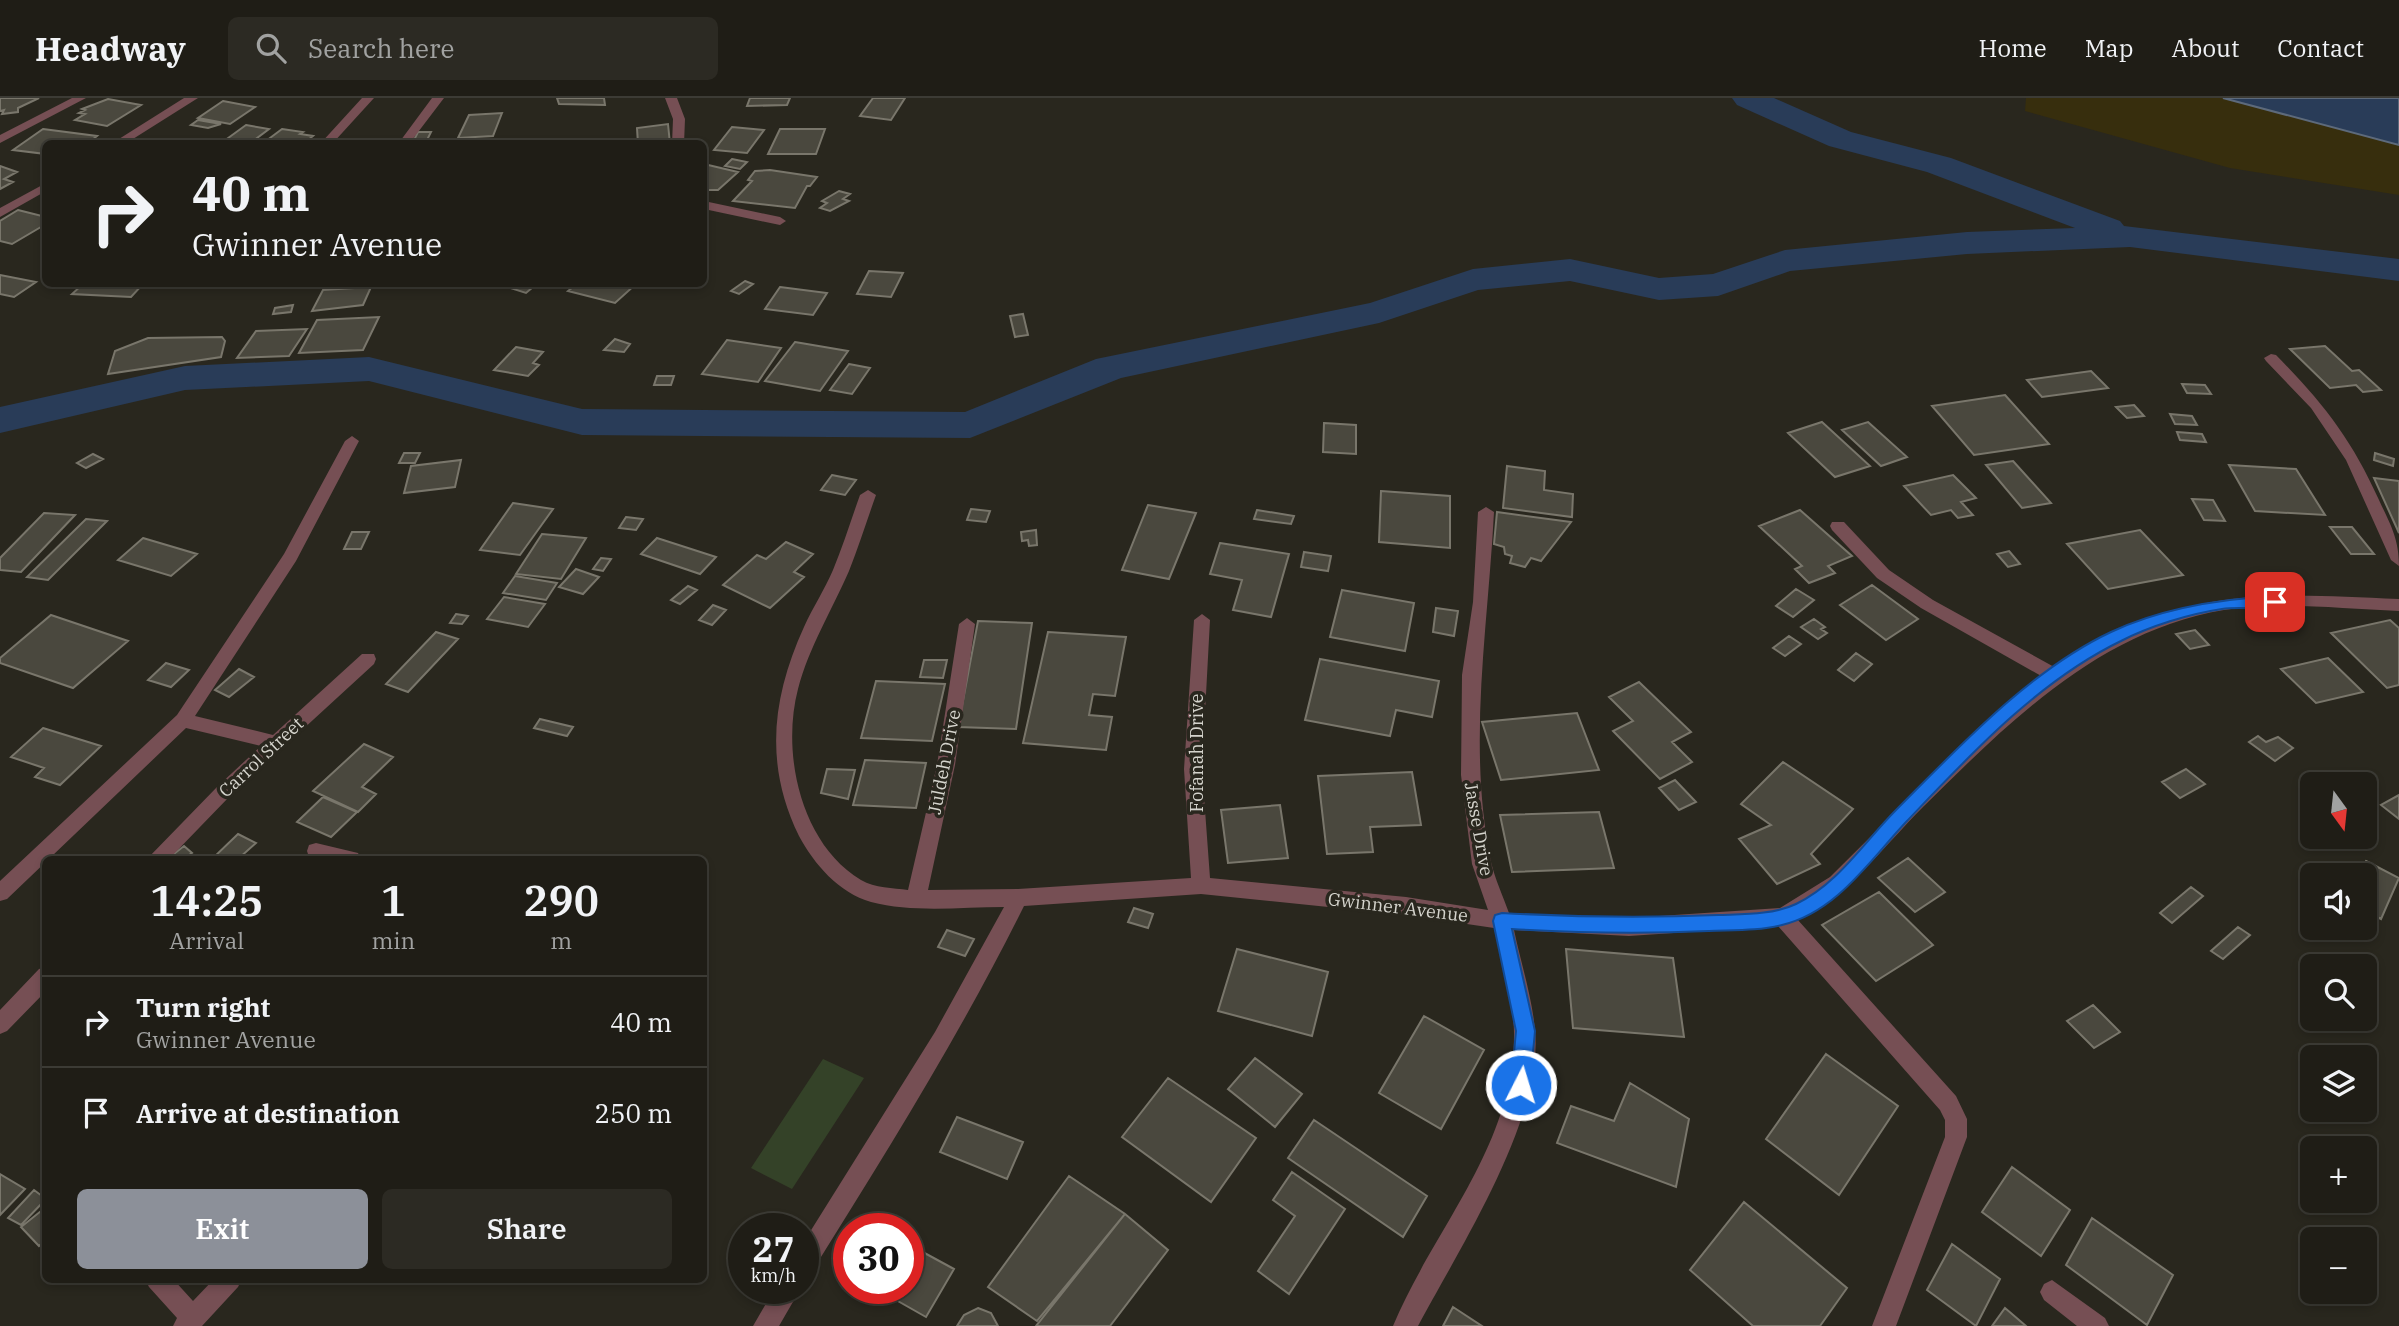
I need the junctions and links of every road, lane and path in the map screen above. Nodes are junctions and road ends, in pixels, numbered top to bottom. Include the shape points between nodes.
1 (80, 98) edge
2 (192, 98) edge
3 (368, 98) edge
4 (438, 98) edge
5 (671, 98) edge
6 (0, 140) edge
7 (123, 140) edge
8 (329, 140) edge
9 (406, 140) edge
10 (678, 140) edge
11 (42, 188) edge
12 (707, 206) edge
13 (0, 213) edge
14 (780, 221) dead end
15 (2271, 358) dead end
16 (352, 441) dead end
17 (868, 495) dead end
18 (1486, 512) dead end
19 (1838, 526) dead end
20 (2399, 559) edge
21 (2399, 605) edge
22 (1202, 620) dead end
23 (967, 624) dead end
24 (368, 659) dead end
25 (2054, 675) junction
26 (183, 720) junction
27 (276, 743) junction
28 (316, 851) dead end
29 (160, 856) edge
30 (338, 856) edge
31 (1200, 887) junction
32 (0, 892) edge
33 (1018, 898) junction
34 (916, 899) junction
35 (1782, 917) junction
36 (1502, 921) junction
37 (42, 980) edge
38 (0, 1024) edge
39 (819, 1240) edge
40 (161, 1283) edge
41 (226, 1283) edge
42 (2052, 1292) dead end
43 (779, 1304) edge
44 (189, 1322) edge
45 (765, 1326) edge
46 (1405, 1326) edge
47 (1884, 1326) edge
48 (2097, 1326) edge

1 - 6 street
2 - 7 street
3 - 8 street
4 - 9 street
5 - 10 street
11 - 13 street
12 - 14 street
15 - 20 street via 2316,405 2353,459
16 - 26 street via 290,557
17 - 34 street, Gwinner Avenue via 789,690 784,737 789,789 818,853 854,887
18 - 36 street, Jasse Drive via 1482,602 1471,675 1470,775 1482,864
19 - 25 street via 1883,575
21 - 25 street, Gwinner Avenue via 2222,604 2115,637
22 - 31 street, Fofanah Drive via 1192,769
23 - 34 street, Juldeh Drive via 946,765
24 - 27 street, Carrol Street
25 - 35 street, Gwinner Avenue via 2011,709 1900,817 1846,878 1805,909
26 - 27 street
26 - 32 street
27 - 29 street, Carrol Street
28 - 30 street
31 - 33 street, Gwinner Avenue
31 - 36 street, Gwinner Avenue via 1406,906
33 - 34 street, Gwinner Avenue
33 - 39 street via 979,980 936,1054
35 - 36 street, Gwinner Avenue via 1629,927
35 - 47 street via 1948,1103 1956,1119 1956,1137
36 - 46 street, Jasse Drive via 1525,1031 1521,1085 1492,1166
37 - 38 street
40 - 44 street
41 - 44 street
42 - 48 street
43 - 45 street

